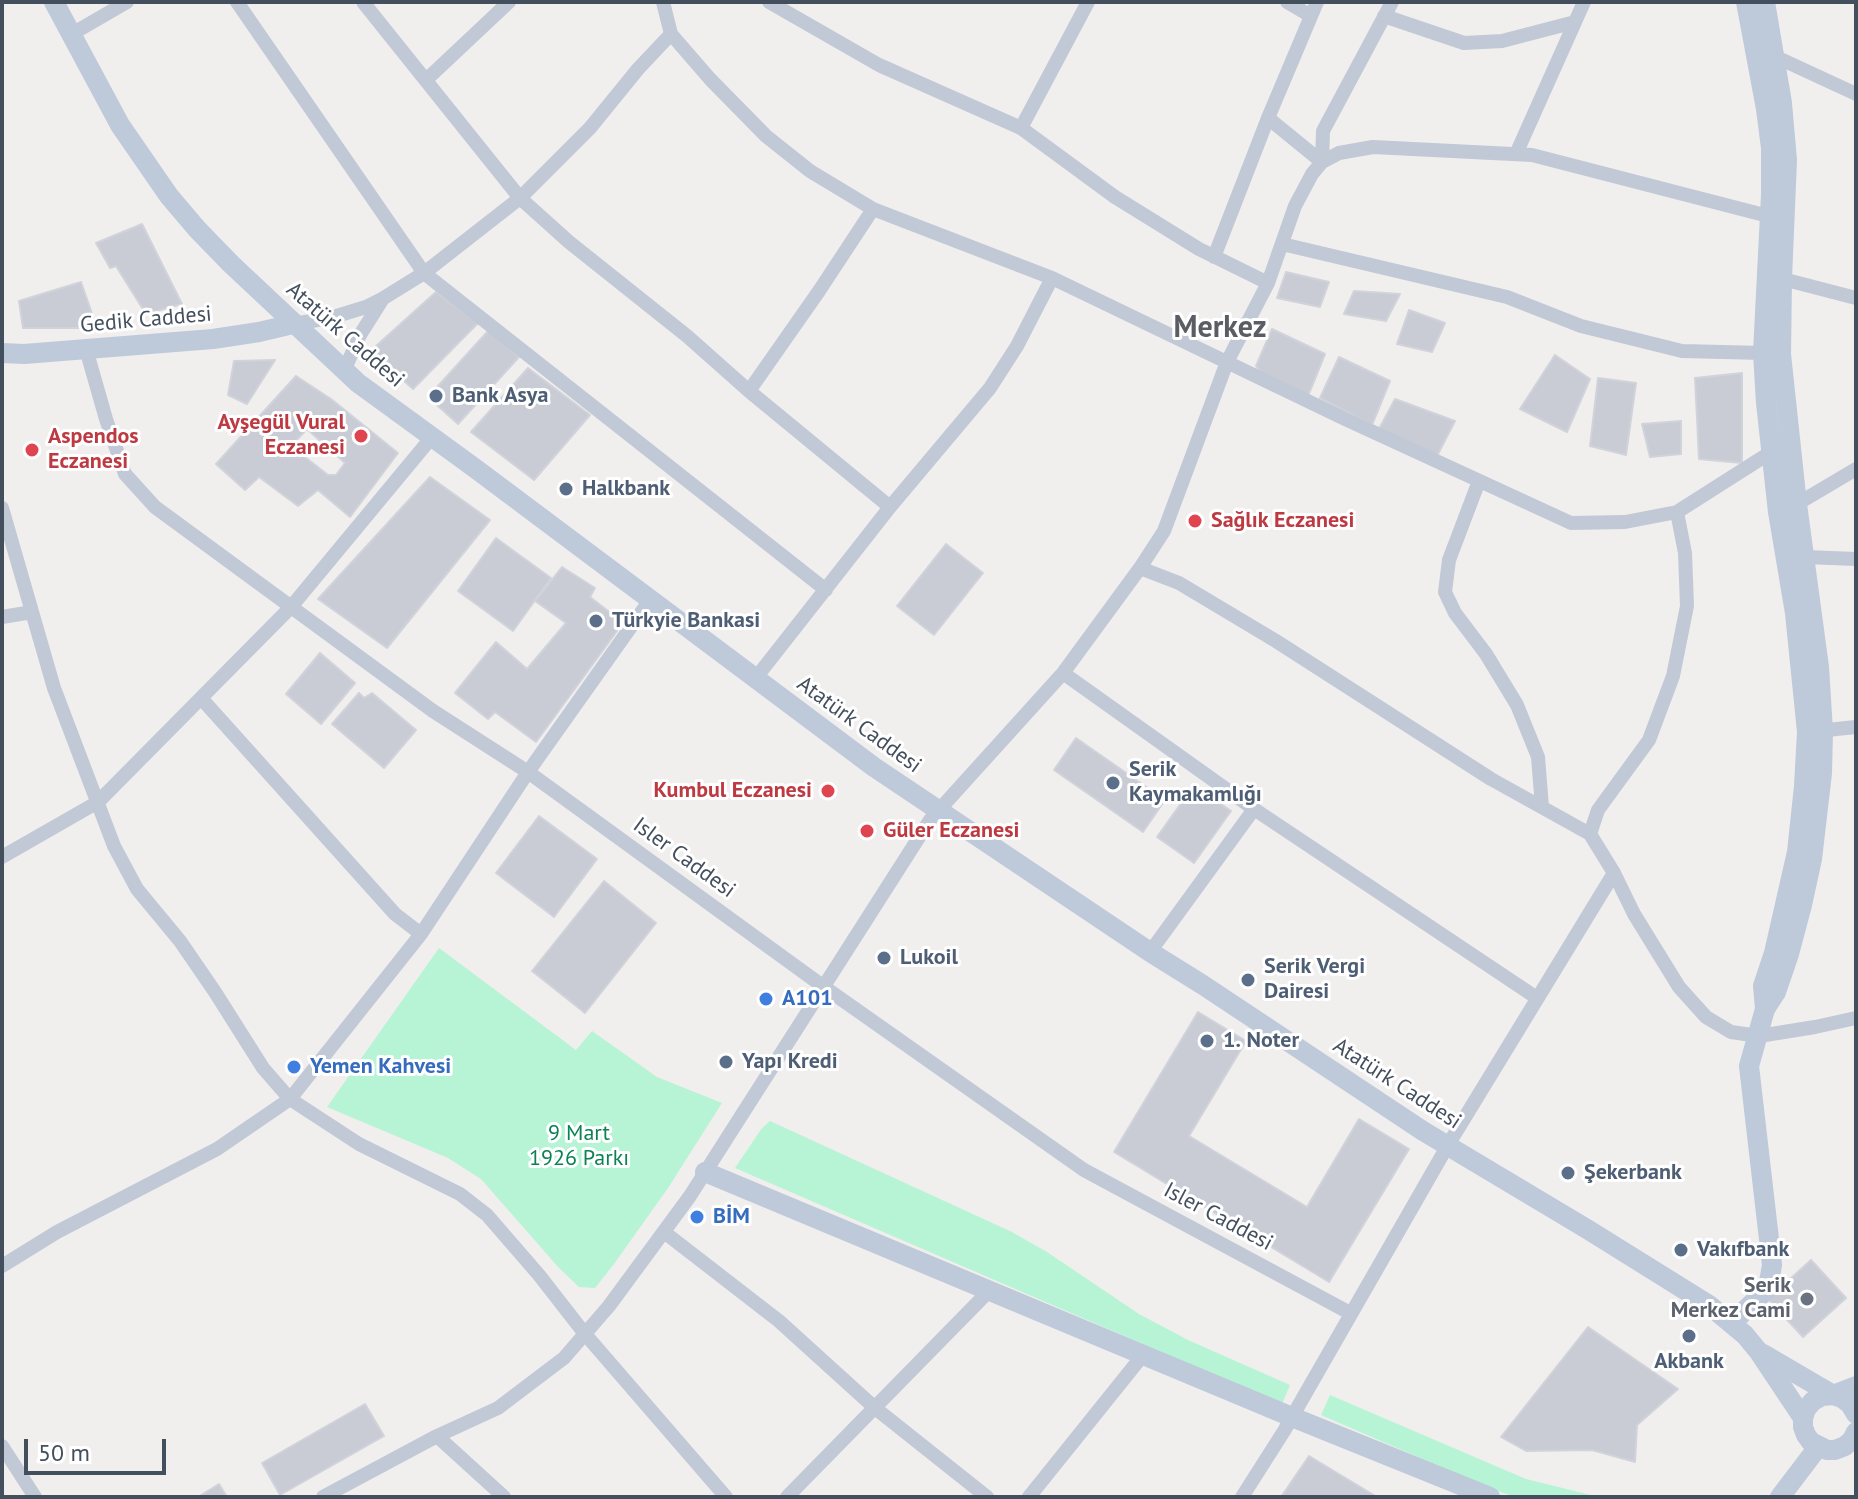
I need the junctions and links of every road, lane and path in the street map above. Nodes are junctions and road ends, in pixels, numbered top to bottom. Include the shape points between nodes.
1 (54, 2) edge
2 (127, 2) edge
3 (237, 2) edge
4 (363, 2) edge
5 (509, 2) edge
6 (663, 2) edge
7 (769, 2) edge
8 (1088, 2) edge
9 (1287, 2) edge
10 (1392, 2) edge
11 (1584, 2) edge
12 (1746, 2) edge
13 (1765, 2) edge
14 (1314, 9) edge
15 (1384, 16) junction
16 (1575, 22) junction
17 (671, 34) junction
18 (70, 35) junction
19 (1774, 56) junction
20 (426, 80) junction
21 (1856, 94) edge
22 (1268, 118) junction
23 (1021, 128) junction
24 (1516, 154) junction
25 (1322, 162) junction
26 (520, 198) junction
27 (873, 209) junction
28 (1777, 218) junction
29 (1282, 244) junction
30 (1214, 257) junction
31 (424, 273) junction
32 (1774, 277) junction
33 (1052, 278) junction
34 (1268, 283) junction
35 (1856, 298) edge
36 (382, 299) junction
37 (293, 324) junction
38 (86, 349) junction
39 (2, 353) edge
40 (1763, 353) junction
41 (1227, 362) junction
42 (344, 371) junction
43 (749, 391) junction
44 (432, 437) junction
45 (1790, 440) junction
46 (1772, 451) junction
47 (1856, 469) edge
48 (1479, 481) junction
49 (1797, 504) junction
50 (890, 507) junction
51 (2, 508) edge
52 (1677, 512) junction
53 (1805, 557) junction
54 (1856, 559) edge
55 (1140, 568) junction
56 (826, 590) junction
57 (650, 600) junction
58 (291, 607) junction
59 (32, 612) junction
60 (2, 617) edge
61 (1063, 673) junction
62 (755, 679) junction
63 (201, 698) junction
64 (1856, 727) edge
65 (1815, 732) junction
66 (528, 772) junction
67 (98, 802) junction
68 (1542, 807) junction
69 (1254, 809) junction
70 (938, 810) junction
71 (1590, 834) junction
72 (2, 857) edge
73 (1614, 873) junction
74 (421, 934) junction
75 (1150, 952) junction
76 (824, 987) junction
77 (1537, 998) junction
78 (1856, 1018) edge
79 (1759, 1036) junction
80 (290, 1099) junction
81 (1448, 1145) junction
82 (705, 1172) junction
83 (664, 1232) junction
84 (2, 1266) edge
85 (990, 1290) junction
86 (1350, 1313) junction
87 (1732, 1323) junction
88 (585, 1334) junction
89 (1759, 1352) junction
90 (1143, 1355) junction
91 (1856, 1386) edge
92 (1833, 1395) junction
93 (875, 1408) junction
94 (1856, 1414) edge
95 (1292, 1417) junction
96 (1803, 1418) junction
97 (1856, 1432) edge
98 (437, 1436) junction
99 (2, 1446) edge
100 (1827, 1449) junction
101 (1856, 1462) edge
102 (35, 1497) edge
103 (323, 1497) edge
104 (504, 1497) edge
105 (726, 1497) edge
106 (787, 1497) edge
107 (987, 1497) edge
108 (1029, 1497) edge
109 (1242, 1497) edge
110 (1490, 1497) edge
111 (1780, 1497) edge

1 - 18 street, Atatürk Caddesi
2 - 18 street
3 - 31 street
4 - 20 street
5 - 20 street
6 - 17 street
7 - 23 street via 879,65
8 - 23 street
9 - 14 street
10 - 15 street
11 - 16 street
12 - 28 street via 1769,126
13 - 19 street
14 - 22 street
15 - 16 street via 1464,43 1502,41
15 - 25 street via 1323,131
16 - 24 street
17 - 26 street via 590,128
17 - 27 street via 766,136 810,171
18 - 37 street, Atatürk Caddesi via 120,125 169,196
19 - 21 street
19 - 28 street via 1787,160
20 - 26 street
22 - 25 street
22 - 30 street
23 - 30 street via 1115,197
24 - 25 street via 1373,147
24 - 28 street
25 - 29 street via 1295,206
26 - 31 street
26 - 43 street
27 - 33 street
27 - 43 street
28 - 32 street
29 - 34 street
29 - 40 street via 1507,297 1581,326 1682,351
30 - 34 street
31 - 36 street
31 - 56 street
32 - 35 street
32 - 40 street
32 - 45 street
33 - 41 street
33 - 50 street via 990,388
34 - 41 street
36 - 37 street via 348,314
36 - 42 street
37 - 38 street, Gedik Caddesi via 213,339
37 - 42 street, Atatürk Caddesi
38 - 39 street, Gedik Caddesi
38 - 58 street, Isler Caddesi via 125,474 155,507
40 - 46 street
41 - 48 street
41 - 55 street via 1164,531
42 - 44 street, Atatürk Caddesi
43 - 50 street
44 - 57 street, Atatürk Caddesi
44 - 58 street
45 - 46 street
45 - 49 street
46 - 52 street
46 - 65 street
47 - 49 street
48 - 52 street via 1571,523 1625,522
48 - 68 street via 1449,560 1445,592 1517,705 1538,757
49 - 53 street
50 - 56 street
51 - 59 street
52 - 71 street via 1687,606 1673,676 1649,740 1598,810
53 - 54 street
53 - 65 street via 1819,667
55 - 61 street
55 - 68 street via 1179,583
56 - 62 street
57 - 62 street, Atatürk Caddesi
57 - 66 street
58 - 63 street
58 - 66 street, Isler Caddesi via 433,711
59 - 60 street
59 - 67 street via 54,688
61 - 69 street
61 - 70 street
62 - 70 street, Atatürk Caddesi
63 - 67 street
63 - 74 street via 395,914
64 - 65 street
65 - 79 street via 1797,852 1763,986
66 - 74 street
66 - 76 street, Isler Caddesi
67 - 72 street
67 - 80 street via 137,889 180,941 263,1068
68 - 71 street
69 - 75 street
69 - 77 street
70 - 75 street, Atatürk Caddesi
70 - 76 street
71 - 73 street
73 - 77 street
73 - 79 street via 1679,987 1706,1017 1731,1032
74 - 80 street
75 - 81 street, Atatürk Caddesi
76 - 82 street
76 - 86 street, Isler Caddesi via 1084,1170
77 - 81 street
78 - 79 street
79 - 87 street via 1749,1066 1772,1265 1768,1288
80 - 84 street via 217,1149
80 - 88 street via 359,1144 460,1194 487,1215
81 - 86 street
81 - 87 street, Atatürk Caddesi
82 - 83 street
82 - 85 street
83 - 88 street
83 - 93 street via 779,1321
85 - 90 street
85 - 93 street
86 - 95 street
87 - 89 street, Atatürk Caddesi
88 - 98 street via 564,1358 498,1408
88 - 105 street
89 - 92 street, Atatürk Caddesi
89 - 96 street, Atatürk Caddesi
90 - 95 street
90 - 108 street
91 - 92 street
92 - 94 street, Atatürk Caddesi
92 - 96 street via 1813,1401
93 - 106 street
93 - 107 street
95 - 109 street
95 - 110 street
96 - 100 street, Atatürk Caddesi via 1806,1435
97 - 100 street via 1845,1446
98 - 103 street
98 - 104 street
99 - 102 street
100 - 101 street
100 - 111 street

